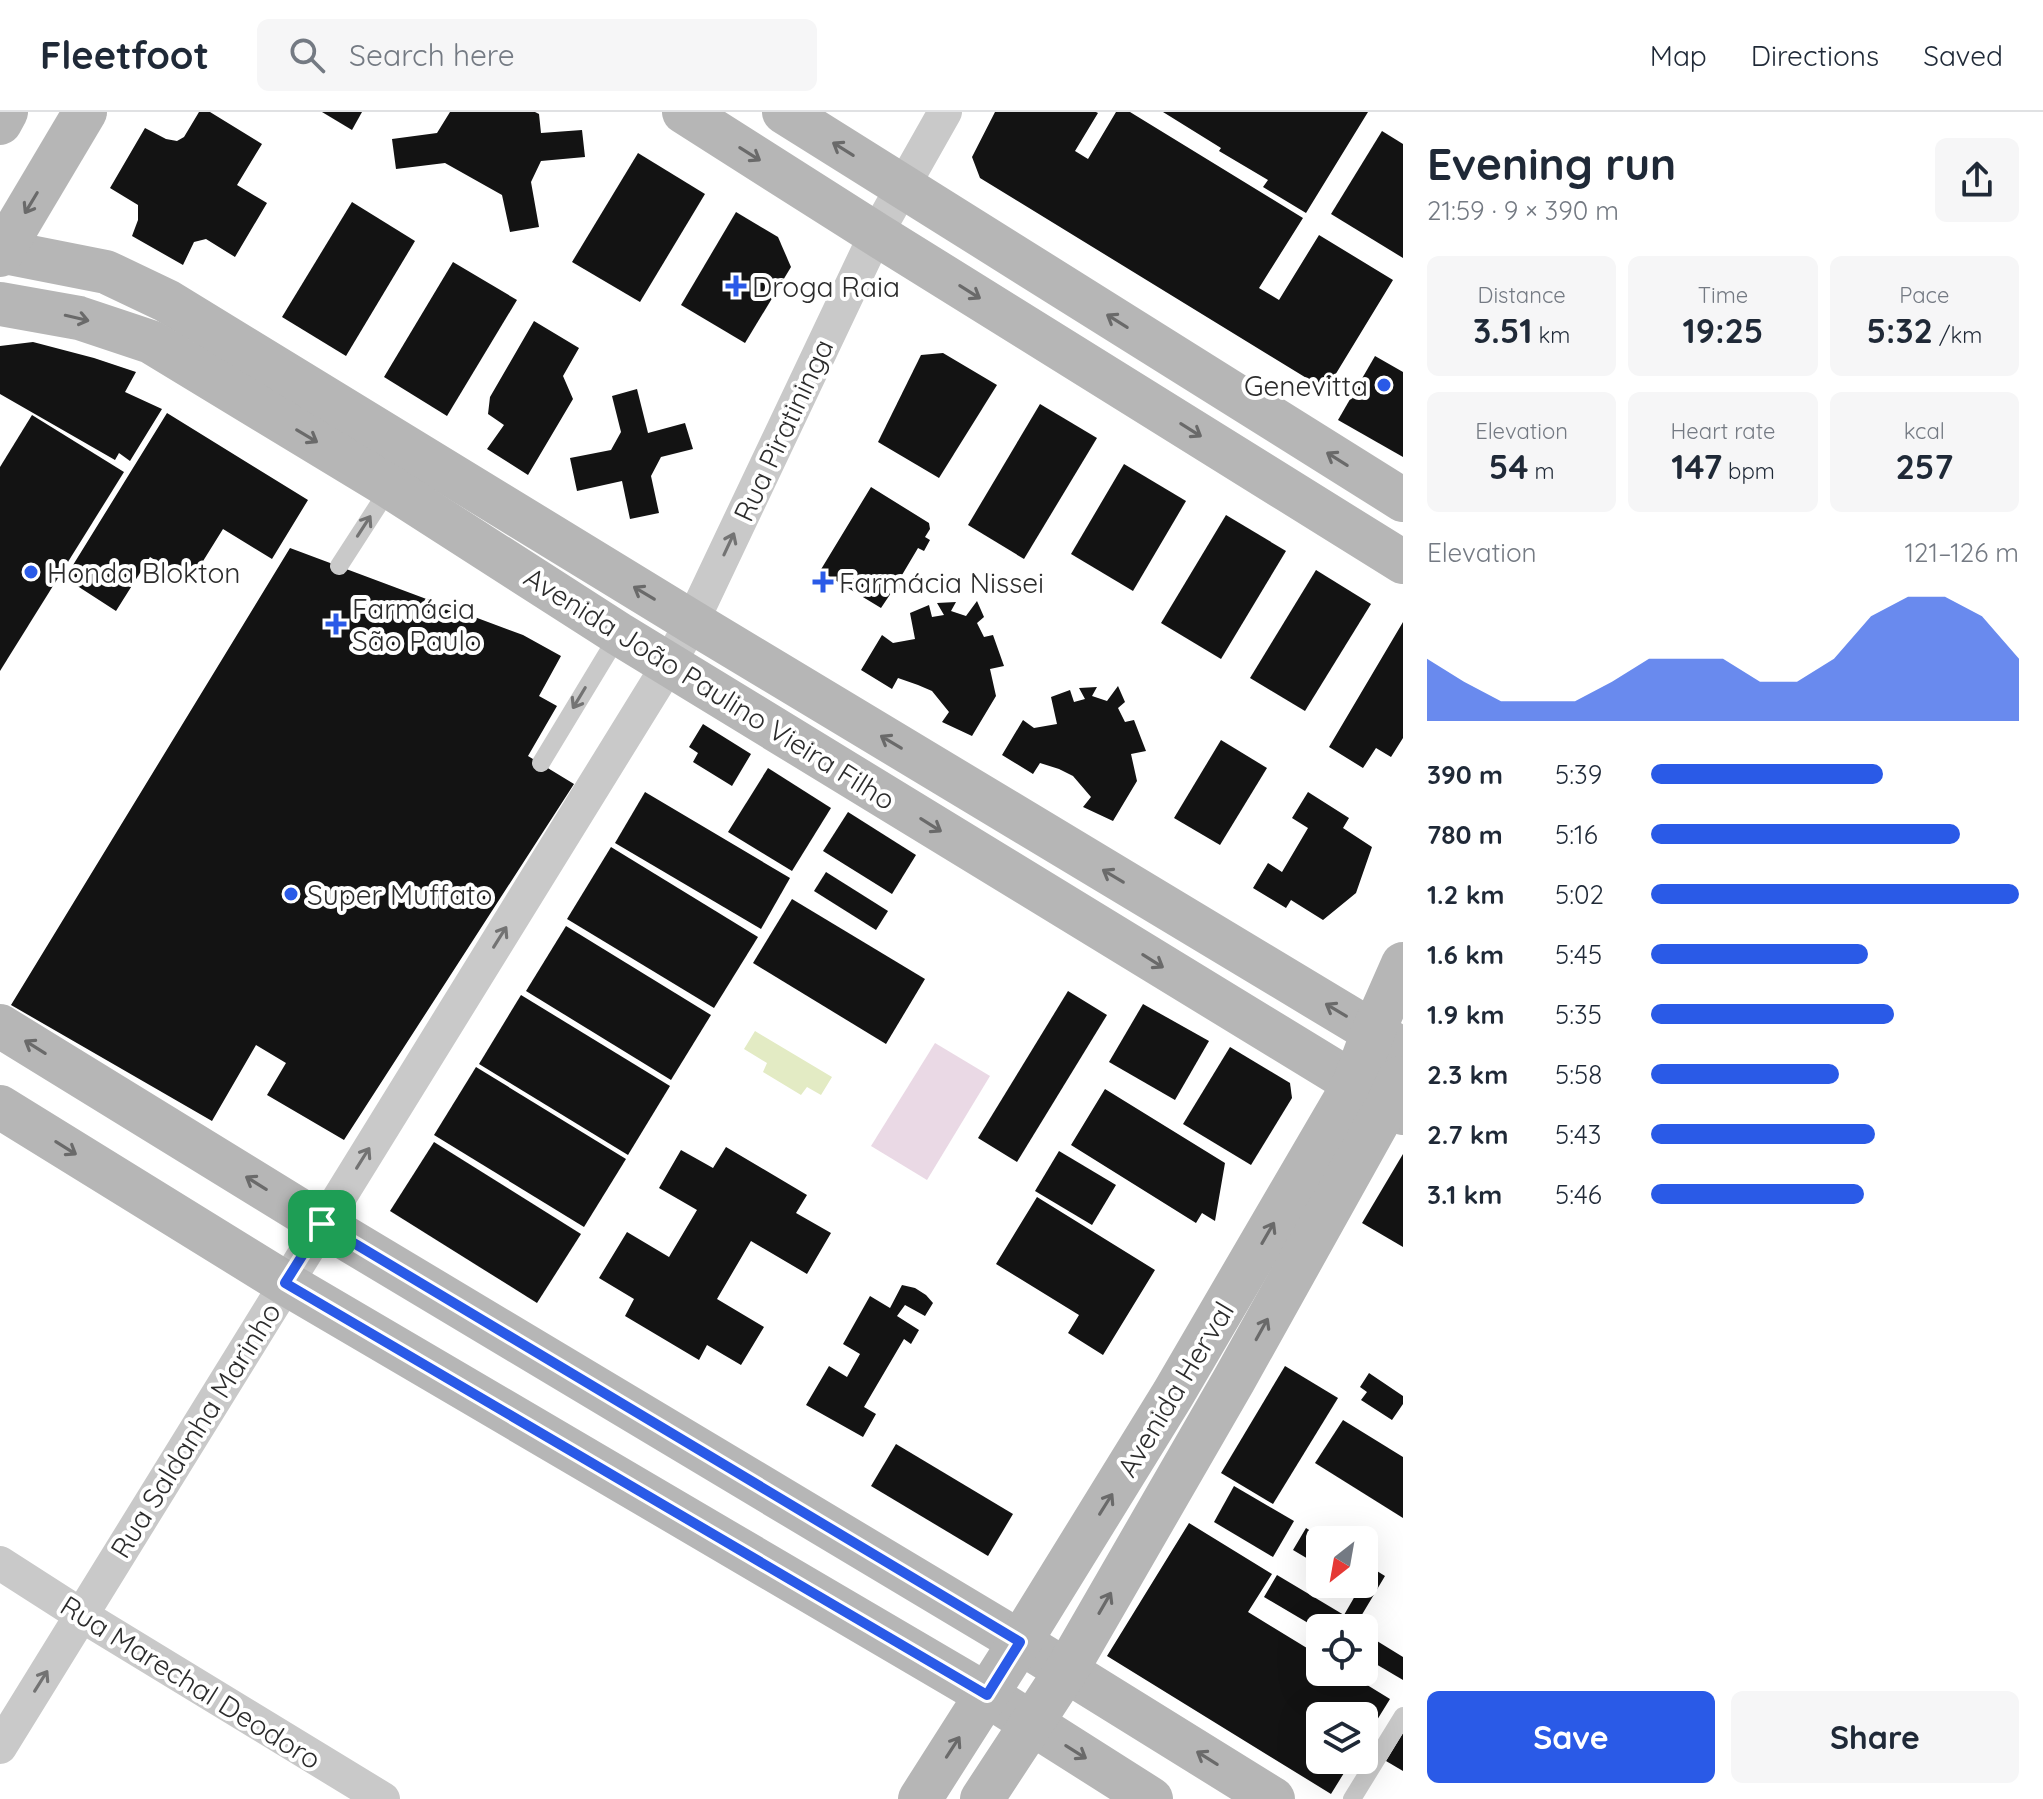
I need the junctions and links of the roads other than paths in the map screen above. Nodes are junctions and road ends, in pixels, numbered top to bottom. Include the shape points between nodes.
1 (6, 112) edge
2 (85, 112) edge
3 (684, 112) edge
4 (784, 112) edge
5 (945, 112) edge
6 (0, 123) edge
7 (63, 132) edge
8 (902, 186) junction
9 (876, 234) junction
10 (1, 252) edge
11 (0, 304) edge
12 (390, 487) junction
13 (1403, 500) edge
14 (1403, 562) edge
15 (339, 566) dead end
16 (692, 622) junction
17 (619, 634) junction
18 (669, 664) junction
19 (541, 763) dead end
20 (1403, 964) edge
21 (0, 1026) edge
22 (1388, 1041) edge
23 (1390, 1093) edge
24 (0, 1107) edge
25 (322, 1224) junction
26 (285, 1283) junction
27 (1234, 1380) junction
28 (1173, 1394) junction
29 (0, 1563) edge
30 (81, 1615) junction
31 (1020, 1642) junction
32 (1066, 1671) junction
33 (987, 1695) junction
34 (1403, 1716) edge
35 (1030, 1724) junction
36 (0, 1747) edge
37 (383, 1799) edge
38 (920, 1799) edge
39 (982, 1799) edge
40 (1151, 1799) edge
41 (1273, 1799) edge
42 (1352, 1799) edge

1 - 6 main road
2 - 7 main road
3 -> 9 main road
8 -> 4 main road
5 - 8 street, Rua Piratininga
7 -> 10 main road
8 - 9 street, Rua Piratininga
13 -> 8 main road
9 -> 14 main road
16 -> 9 street, Rua Piratininga
16 -> 10 main road, Avenida João Paulino Vieira Filho via 167,301 106,272
11 -> 12 main road, Avenida João Paulino Vieira Filho via 79,318 151,342
15 -> 12 lane
12 - 17 main road, Avenida João Paulino Vieira Filho
16 - 18 street, Rua Piratininga
22 -> 16 main road, Avenida João Paulino Vieira Filho
17 - 18 main road, Avenida João Paulino Vieira Filho
17 -> 19 lane
18 -> 23 main road, Avenida João Paulino Vieira Filho
25 -> 18 street, Rua Saldanha Marinho
20 - 22 main road, Avenida Herval
25 -> 21 main road
22 - 23 main road, Avenida Herval
27 -> 23 main road, Avenida Herval
28 -> 23 main road, Avenida Herval
24 -> 26 main road
25 - 26 street, Rua Saldanha Marinho
25 - 31 main road
26 - 30 street, Rua Saldanha Marinho
26 - 33 main road
27 - 28 main road
32 -> 27 main road, Avenida Herval
31 -> 28 main road, Avenida Herval
29 - 30 street, Rua Marechal Deodoro
36 -> 30 street, Rua Saldanha Marinho
30 - 37 street, Rua Marechal Deodoro
31 - 32 main road
31 - 33 main road, Avenida Herval
32 - 35 main road, Avenida Herval
41 -> 32 main road
33 - 35 main road
38 -> 33 main road, Avenida Herval
34 - 42 lane
35 - 39 main road, Avenida Herval
35 -> 40 main road

